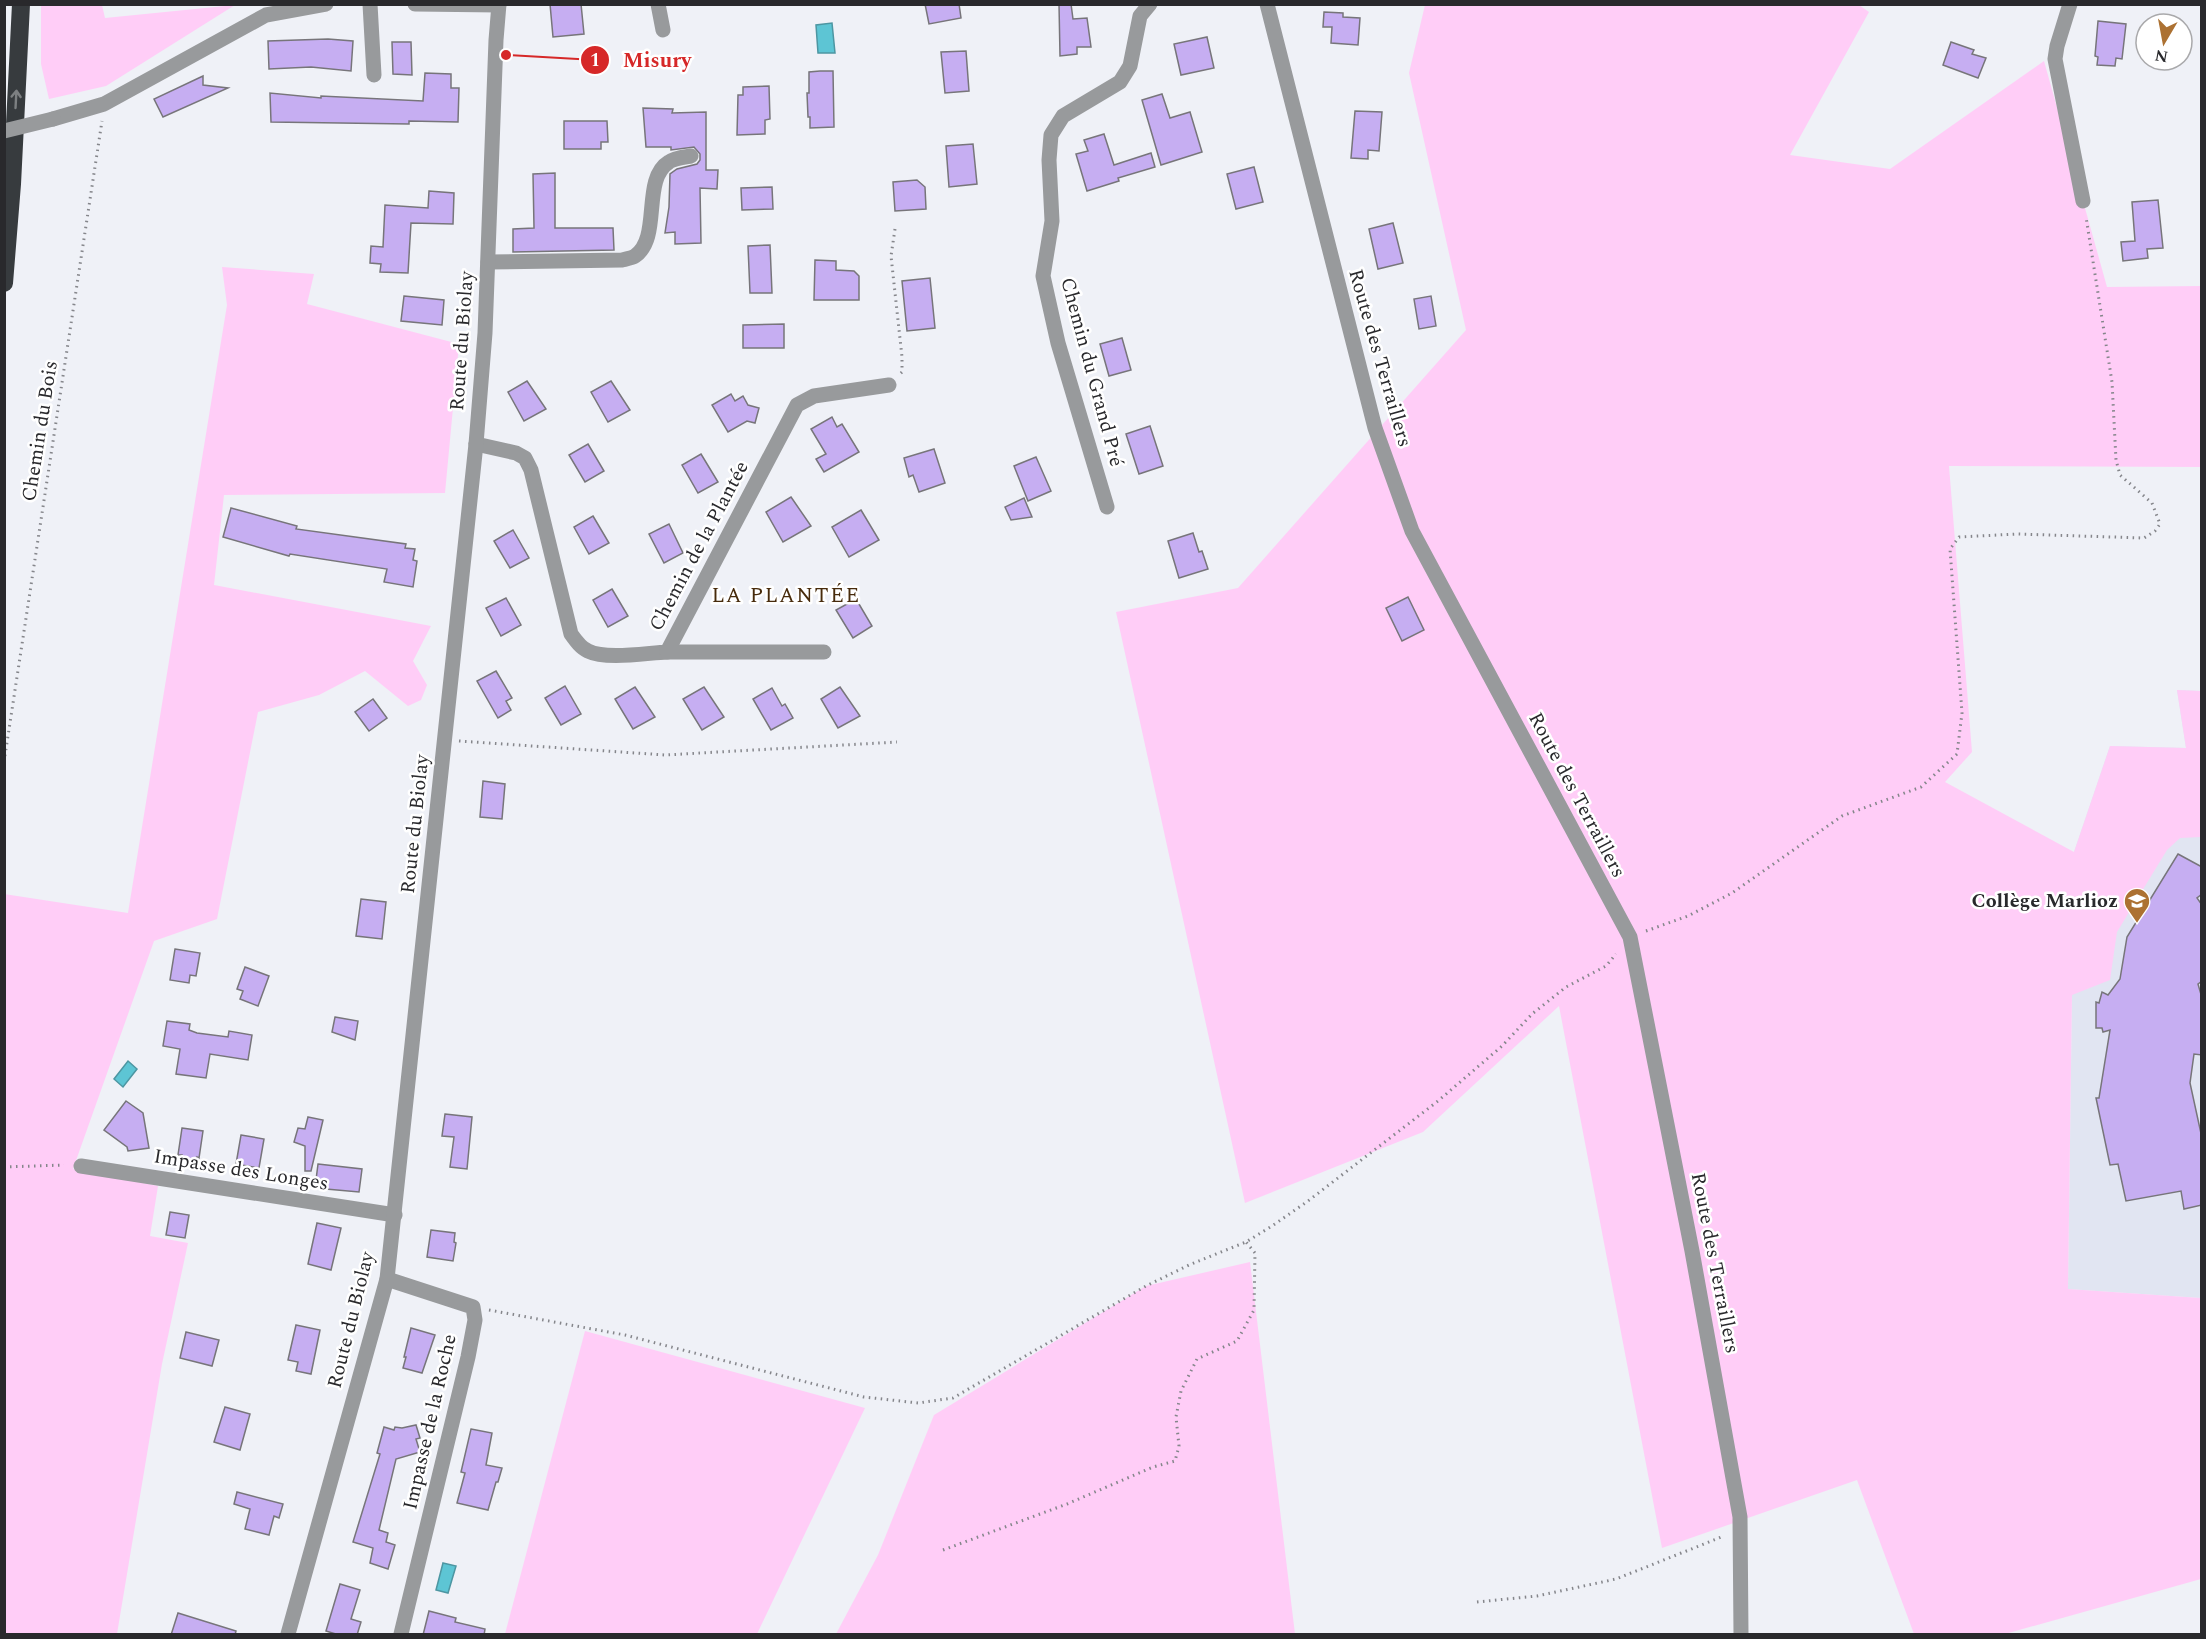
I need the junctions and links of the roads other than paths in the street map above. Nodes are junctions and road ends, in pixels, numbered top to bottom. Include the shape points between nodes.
1 (21, 4) edge
2 (326, 4) edge
3 (370, 4) edge
4 (415, 4) edge
5 (658, 4) edge
6 (1150, 4) edge
7 (1267, 4) edge
8 (2070, 4) edge
9 (499, 5) edge
10 (663, 30) dead end
11 (374, 75) dead end
12 (4, 131) edge
13 (691, 156) dead end
14 (2083, 201) road end
15 (488, 261) junction
16 (4, 283) edge
17 (889, 385) road end
18 (476, 444) junction
19 (1107, 507) dead end
20 (667, 652) junction
21 (824, 652) dead end
22 (81, 1166) road end
23 (395, 1215) junction
24 (387, 1279) junction
25 (288, 1635) edge
26 (401, 1635) edge
27 (1741, 1635) edge

16 -> 1 highway
2 - 12 street, bridge via 266,15 104,104
3 - 11 street
4 - 9 street
5 - 10 street
6 - 19 street, Chemin du Grand Pré via 1140,16 1130,66 1120,82 1063,116 1051,135 1052,221 1044,276 1058,343
7 - 27 street, Route des Terraillers via 1375,428 1412,531 1630,937 1740,1517
8 - 14 street via 2055,59
9 - 15 street, Route du Biolay
13 - 15 street via 669,161 659,172 646,242 636,256 622,260
15 - 18 street, Route du Biolay
17 - 20 street, Chemin de la Plantée via 814,396 797,405
18 - 20 street, Chemin de la Plantée via 525,458 571,634 578,644 589,652 610,655
18 - 23 street, Route du Biolay
20 - 21 street
22 - 23 street, Impasse des Longes
23 - 24 street, Route du Biolay
24 - 25 street, Route du Biolay
24 - 26 street, Impasse de la Roche via 473,1307 475,1320

